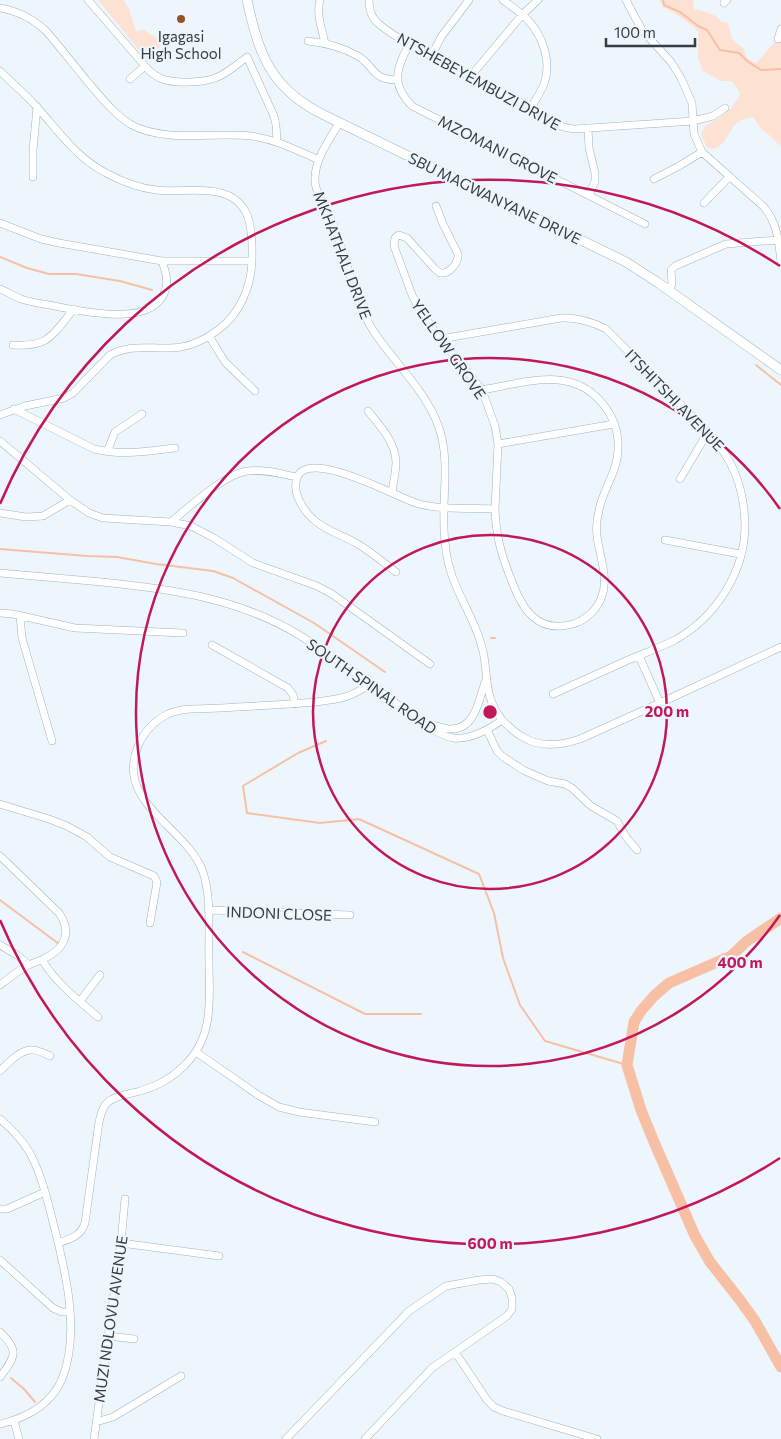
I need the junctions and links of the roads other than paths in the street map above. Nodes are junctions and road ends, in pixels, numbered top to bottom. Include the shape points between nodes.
1 (88, 0) edge
2 (247, 0) edge
3 (320, 0) edge
4 (369, 0) edge
5 (469, 0) edge
6 (503, 0) edge
7 (538, 0) edge
8 (626, 0) edge
9 (0, 8) edge
10 (522, 15) junction
11 (781, 29) edge
12 (778, 39) dead end
13 (308, 41) dead end
14 (325, 43) junction
15 (409, 44) junction
16 (431, 57) junction
17 (145, 66) junction
18 (0, 71) edge
19 (470, 77) junction
20 (130, 79) dead end
21 (397, 80) junction
22 (36, 106) junction
23 (531, 108) junction
24 (725, 108) dead end
25 (693, 121) junction
26 (340, 123) junction
27 (588, 128) junction
28 (277, 141) junction
29 (702, 152) junction
30 (319, 160) junction
31 (33, 177) dead end
32 (729, 177) junction
33 (654, 179) dead end
34 (589, 195) junction
35 (704, 203) dead end
36 (436, 206) dead end
37 (0, 223) edge
38 (645, 224) dead end
39 (778, 240) junction
40 (162, 260) junction
41 (252, 261) junction
42 (781, 261) edge
43 (0, 289) edge
44 (670, 291) junction
45 (74, 309) junction
46 (209, 336) junction
47 (441, 339) junction
48 (13, 345) dead end
49 (781, 370) edge
50 (255, 390) dead end
51 (482, 390) junction
52 (14, 409) junction
53 (368, 411) dead end
54 (142, 414) dead end
55 (0, 416) edge
56 (614, 424) junction
57 (708, 432) junction
58 (0, 441) edge
59 (498, 444) junction
60 (175, 448) dead end
61 (107, 452) junction
62 (297, 477) junction
63 (680, 479) dead end
64 (392, 493) junction
65 (70, 500) junction
66 (443, 508) junction
67 (496, 509) junction
68 (0, 513) edge
69 (171, 522) junction
70 (665, 540) dead end
71 (740, 554) junction
72 (396, 572) dead end
73 (0, 573) edge
74 (0, 613) edge
75 (20, 616) junction
76 (183, 633) dead end
77 (212, 644) dead end
78 (781, 647) edge
79 (639, 656) junction
80 (430, 664) dead end
81 (486, 677) junction
82 (371, 684) junction
83 (553, 694) dead end
84 (660, 703) junction
85 (295, 704) junction
86 (502, 720) junction
87 (421, 721) junction
88 (487, 730) junction
89 (52, 741) dead end
90 (0, 804) edge
91 (636, 850) dead end
92 (0, 856) edge
93 (208, 910) junction
94 (350, 915) dead end
95 (150, 923) dead end
96 (0, 945) edge
97 (42, 960) junction
98 (29, 965) junction
99 (100, 974) dead end
100 (0, 984) edge
101 (80, 1001) junction
102 (98, 1017) dead end
103 (196, 1052) junction
104 (50, 1056) dead end
105 (0, 1071) edge
106 (0, 1118) edge
107 (375, 1122) dead end
108 (45, 1192) junction
109 (125, 1199) dead end
110 (0, 1209) edge
111 (58, 1243) junction
112 (121, 1243) junction
113 (219, 1256) dead end
114 (0, 1260) edge
115 (70, 1312) junction
116 (0, 1332) edge
117 (108, 1336) junction
118 (134, 1339) dead end
119 (455, 1352) junction
120 (181, 1376) dead end
121 (0, 1377) edge
122 (14, 1421) junction
123 (96, 1422) junction
124 (0, 1424) edge
125 (19, 1439) edge
126 (94, 1439) edge
127 (286, 1439) edge
128 (365, 1439) edge
129 (597, 1439) edge

1 - 17 street
2 - 26 main road, SBU MAGWANYANE DRIVE via 260,49 276,78 299,100
3 - 14 street via 319,14
4 - 15 street, NTSHEBEYEMBUZI DRIVE via 375,20
5 - 16 street via 441,37
6 - 10 street
7 - 10 street
8 - 25 street via 642,30 681,78 692,103
9 - 28 street via 36,22 110,108 132,124 162,134 228,134
10 - 19 street
10 - 23 street via 542,42 548,62 544,84
11 - 12 street
13 - 14 street
14 - 21 street via 358,56 383,79
15 - 16 street, NTSHEBEYEMBUZI DRIVE
15 - 21 street via 400,60
16 - 19 street, NTSHEBEYEMBUZI DRIVE
17 - 20 street
17 - 28 street via 162,79 204,81 221,75 248,57 274,116
18 - 22 street
19 - 23 street, NTSHEBEYEMBUZI DRIVE
21 - 34 street, MZOMANI GROVE via 399,89 412,106
22 - 31 street
22 - 41 street via 72,148 106,174 155,190 208,190 235,199 249,217
23 - 27 street, NTSHEBEYEMBUZI DRIVE via 560,126
24 - 25 street, NTSHEBEYEMBUZI DRIVE via 712,116
25 - 27 street, NTSHEBEYEMBUZI DRIVE
25 - 29 street via 694,134
26 - 30 street, MKHATHALI DRIVE
26 - 44 main road, SBU MAGWANYANE DRIVE via 626,262
27 - 34 street via 595,174
28 - 30 street
29 - 32 street
29 - 33 street
30 - 66 street, MKHATHALI DRIVE via 316,188 334,226 367,320 423,396 439,427 445,479
32 - 35 street
32 - 39 street via 768,212 777,228
34 - 38 street, MZOMANI GROVE
36 - 47 street, YELLOW GROVE via 459,258 451,270 440,273 402,235 394,241 418,307
37 - 40 street via 59,244
39 - 42 street
39 - 44 street via 726,244 675,266 671,270
40 - 41 street
40 - 45 street via 165,291 157,304 149,309 114,314
41 - 46 street via 240,304 226,324
43 - 45 street via 27,300
44 - 49 main road, SBU MAGWANYANE DRIVE
45 - 48 street via 46,340 28,346
46 - 50 street via 225,362
46 - 52 street via 179,347 137,347 117,351 73,393
47 - 51 street, YELLOW GROVE
47 - 57 street, ITSHITSHI AVENUE via 562,318 584,319 606,329
51 - 56 street via 543,379 568,381 595,396 609,411
51 - 59 street, YELLOW GROVE
52 - 55 street
52 - 61 street via 86,446
53 - 64 street via 387,434 395,453
54 - 61 street via 116,432
56 - 59 street
56 - 67 street, YELLOW GROVE via 618,449 616,463 596,523 604,588 602,597 588,616 566,626 555,626 535,619 527,612 500,552
57 - 63 street
57 - 71 street, ITSHITSHI AVENUE via 729,459 740,489 745,518
58 - 65 street
59 - 67 street, YELLOW GROVE
60 - 61 street via 136,453
62 - 64 street via 310,467 317,467 354,477
62 - 69 street via 262,470 237,473
62 - 72 street via 296,492 312,519 358,544
64 - 66 street via 416,503
65 - 68 street via 43,516
65 - 69 street via 102,518
66 - 67 street
66 - 81 street, MKHATHALI DRIVE via 447,558 479,638
69 - 80 street via 191,526 253,563 332,594
70 - 71 street
71 - 79 street, ITSHITSHI AVENUE via 731,583 701,621 676,639
73 - 82 street, SOUTH SPINAL ROAD via 154,587 222,601 284,627
74 - 75 street
75 - 76 street via 75,628
75 - 89 street via 22,638
77 - 85 street via 288,688
78 - 84 street
79 - 83 street, ITSHITSHI AVENUE
79 - 84 street
81 - 86 street, MKHATHALI DRIVE via 492,705
81 - 87 street via 475,712 466,724 448,729
82 - 85 street via 340,699
82 - 87 street, SOUTH SPINAL ROAD
84 - 86 street via 566,743 538,743 524,738
85 - 93 street via 178,711 150,727 138,746 134,764 136,786 151,808 195,855 206,883
86 - 88 street, SOUTH SPINAL ROAD
87 - 88 street, SOUTH SPINAL ROAD via 442,735 454,738
88 - 91 street via 502,756 548,781 568,785 591,806 617,821
90 - 95 street via 67,826 87,837 110,857 154,876 157,882
92 - 97 street via 63,920 66,936 62,945 56,953
93 - 94 street, INDONI CLOSE
93 - 103 street via 208,1021
96 - 98 street
97 - 98 street
97 - 101 street
98 - 100 street
99 - 101 street
101 - 102 street
103 - 107 street via 278,1107
103 - 111 street via 184,1067 163,1082 106,1103 99,1122 85,1223 80,1233
104 - 105 street via 30,1050 21,1053
106 - 108 street via 22,1141
108 - 110 street
108 - 111 street
109 - 112 street, MUZI NDLOVU AVENUE
111 - 115 street
112 - 113 street
112 - 117 street, MUZI NDLOVU AVENUE
114 - 115 street via 53,1308
115 - 122 street via 68,1360 61,1380 41,1406
116 - 121 street via 14,1348 12,1360
117 - 118 street
117 - 123 street, MUZI NDLOVU AVENUE
119 - 127 street via 507,1316 512,1309 512,1298 502,1282 479,1280 446,1286 408,1311
119 - 128 street via 432,1368
119 - 129 street via 494,1407
120 - 123 street via 114,1417
122 - 124 street
122 - 125 street
123 - 126 street, MUZI NDLOVU AVENUE

